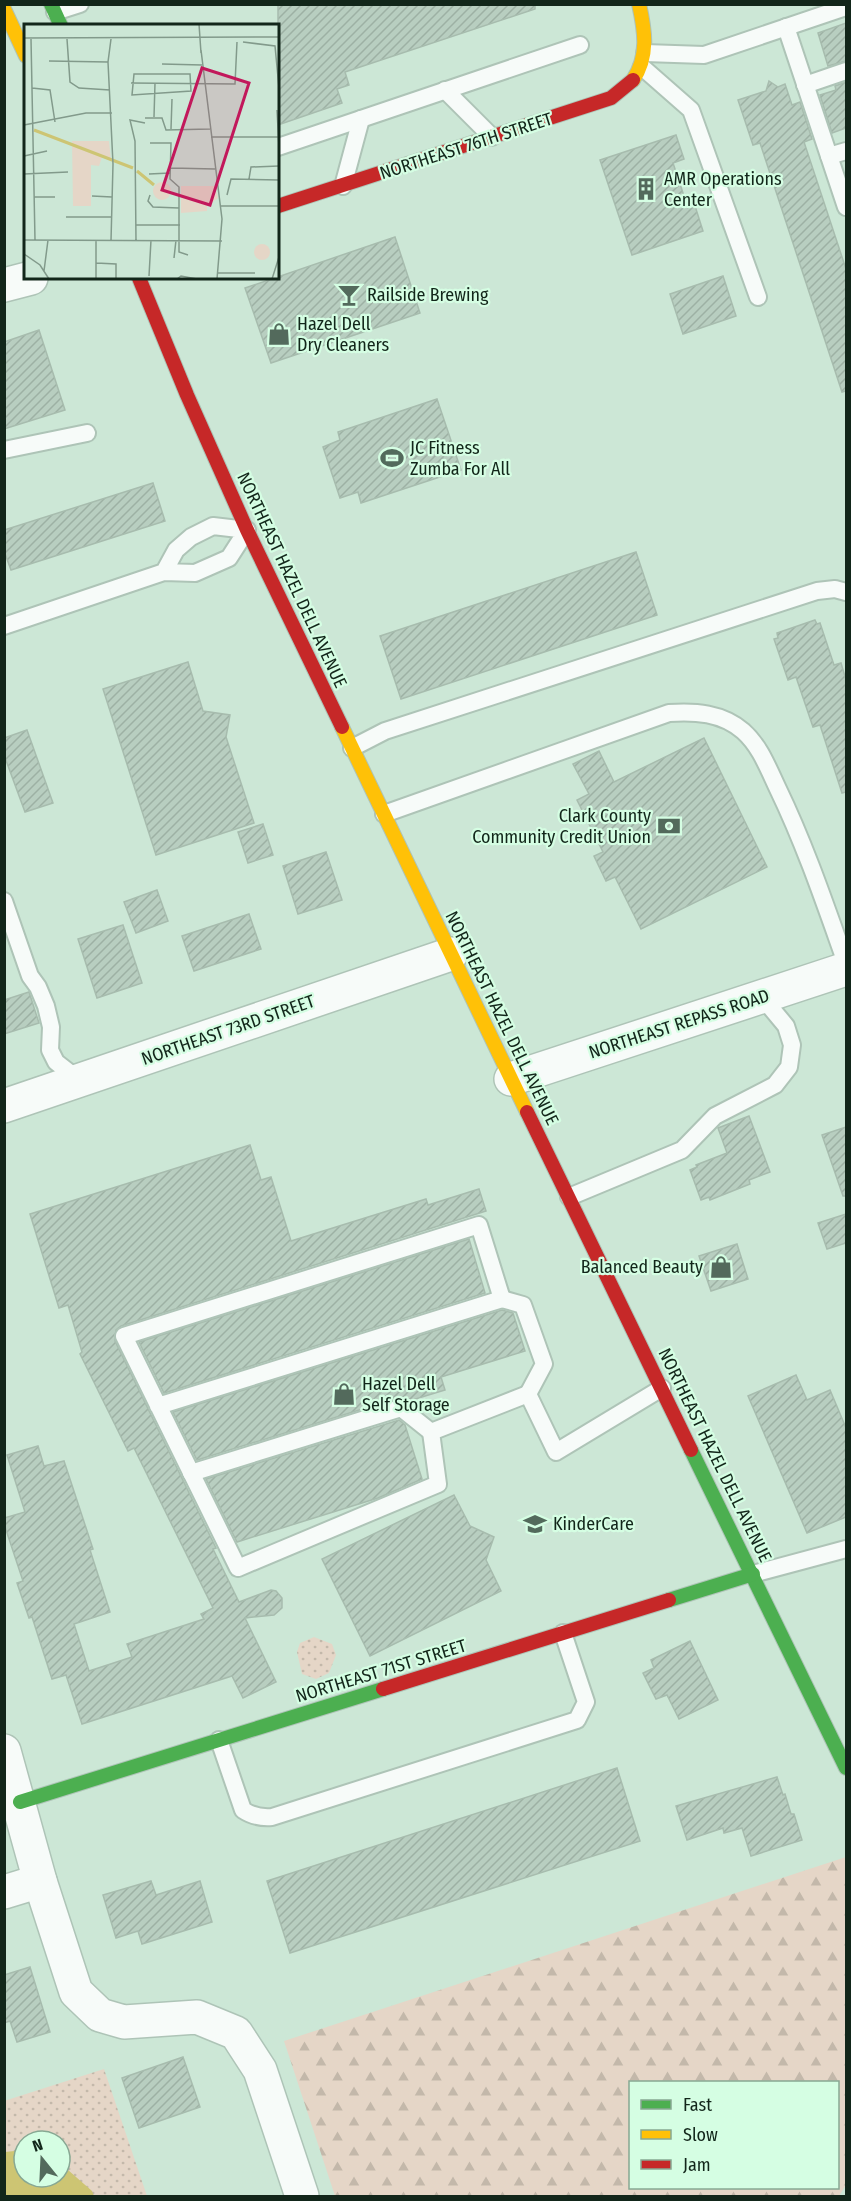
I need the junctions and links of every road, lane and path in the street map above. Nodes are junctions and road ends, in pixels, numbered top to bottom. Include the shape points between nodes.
1 (80, 4) edge
2 (639, 4) edge
3 (846, 7) edge
4 (4, 9) edge
5 (56, 14) edge
6 (786, 27) junction
7 (580, 45) dead end
8 (24, 52) edge
9 (644, 60) junction
10 (846, 71) edge
11 (806, 85) junction
12 (445, 90) junction
13 (362, 119) junction
14 (492, 137) junction
15 (279, 147) edge
16 (846, 150) edge
17 (829, 156) junction
18 (343, 186) junction
19 (279, 206) edge
20 (846, 207) edge
21 (27, 279) edge
22 (139, 279) edge
23 (4, 285) edge
24 (758, 297) dead end
25 (87, 433) dead end
26 (4, 450) edge
27 (247, 530) junction
28 (164, 572) junction
29 (846, 592) edge
30 (4, 626) edge
31 (352, 748) junction
32 (384, 814) junction
33 (4, 901) edge
34 (451, 954) junction
35 (846, 963) edge
36 (846, 969) edge
37 (762, 997) junction
38 (511, 1079) junction
39 (80, 1080) junction
40 (4, 1106) edge
41 (569, 1197) junction
42 (502, 1299) junction
43 (662, 1388) junction
44 (528, 1394) junction
45 (158, 1406) junction
46 (431, 1432) junction
47 (191, 1473) junction
48 (846, 1550) edge
49 (753, 1574) junction
50 (564, 1633) junction
51 (219, 1740) junction
52 (4, 1751) edge
53 (846, 1768) edge
54 (20, 1802) junction
55 (40, 1881) junction
56 (4, 1892) edge
57 (302, 2196) edge

1 - 5 lane
2 - 9 main road via 645,31
3 - 6 lane
4 - 8 main road
6 - 9 lane via 704,55
6 - 11 lane
7 - 12 lane
9 - 14 main road, NORTHEAST 76TH STREET via 626,88 611,98
9 - 24 lane via 691,110
10 - 11 lane
11 - 17 lane
12 - 13 lane
12 - 14 lane
13 - 15 lane
13 - 18 lane
14 - 18 main road, NORTHEAST 76TH STREET
16 - 17 lane
17 - 20 lane
18 - 19 main road, NORTHEAST 76TH STREET
21 - 23 street
22 - 27 main road, NORTHEAST HAZEL DELL AVENUE
25 - 26 lane
27 - 28 lane via 229,558 195,573
27 - 28 lane via 213,526 190,537 176,550
27 - 31 main road, NORTHEAST HAZEL DELL AVENUE
28 - 30 lane
29 - 31 lane via 816,591 385,731
31 - 32 main road, NORTHEAST HAZEL DELL AVENUE
32 - 34 main road, NORTHEAST HAZEL DELL AVENUE
32 - 35 lane via 669,713 695,711 720,717 742,730 759,748 793,820
33 - 39 lane via 30,976 46,1005 51,1027 50,1050 56,1062
34 - 38 main road, NORTHEAST HAZEL DELL AVENUE
34 - 39 street, NORTHEAST 73RD STREET
36 - 37 street, NORTHEAST REPASS ROAD
37 - 38 street, NORTHEAST REPASS ROAD
37 - 41 lane via 786,1026 792,1045 789,1067 775,1085 715,1116 682,1150
38 - 41 main road, NORTHEAST HAZEL DELL AVENUE
39 - 40 street, NORTHEAST 73RD STREET
41 - 43 main road, NORTHEAST HAZEL DELL AVENUE
42 - 44 lane via 523,1305 544,1364
42 - 45 lane
42 - 45 lane via 479,1225 124,1336
43 - 44 lane via 556,1452
43 - 49 main road, NORTHEAST HAZEL DELL AVENUE
44 - 46 lane
45 - 47 lane
46 - 47 lane via 401,1408
46 - 47 lane via 438,1484 238,1568
48 - 49 lane
49 - 50 main road, NORTHEAST 71ST STREET
49 - 53 main road, NORTHEAST HAZEL DELL AVENUE
50 - 51 main road, NORTHEAST 71ST STREET
50 - 51 lane via 586,1702 577,1720 272,1818 243,1810
51 - 54 main road, NORTHEAST 71ST STREET
52 - 54 street
54 - 55 street
55 - 56 street
55 - 57 street via 76,1992 100,2015 124,2022 196,2017 236,2033 260,2070

